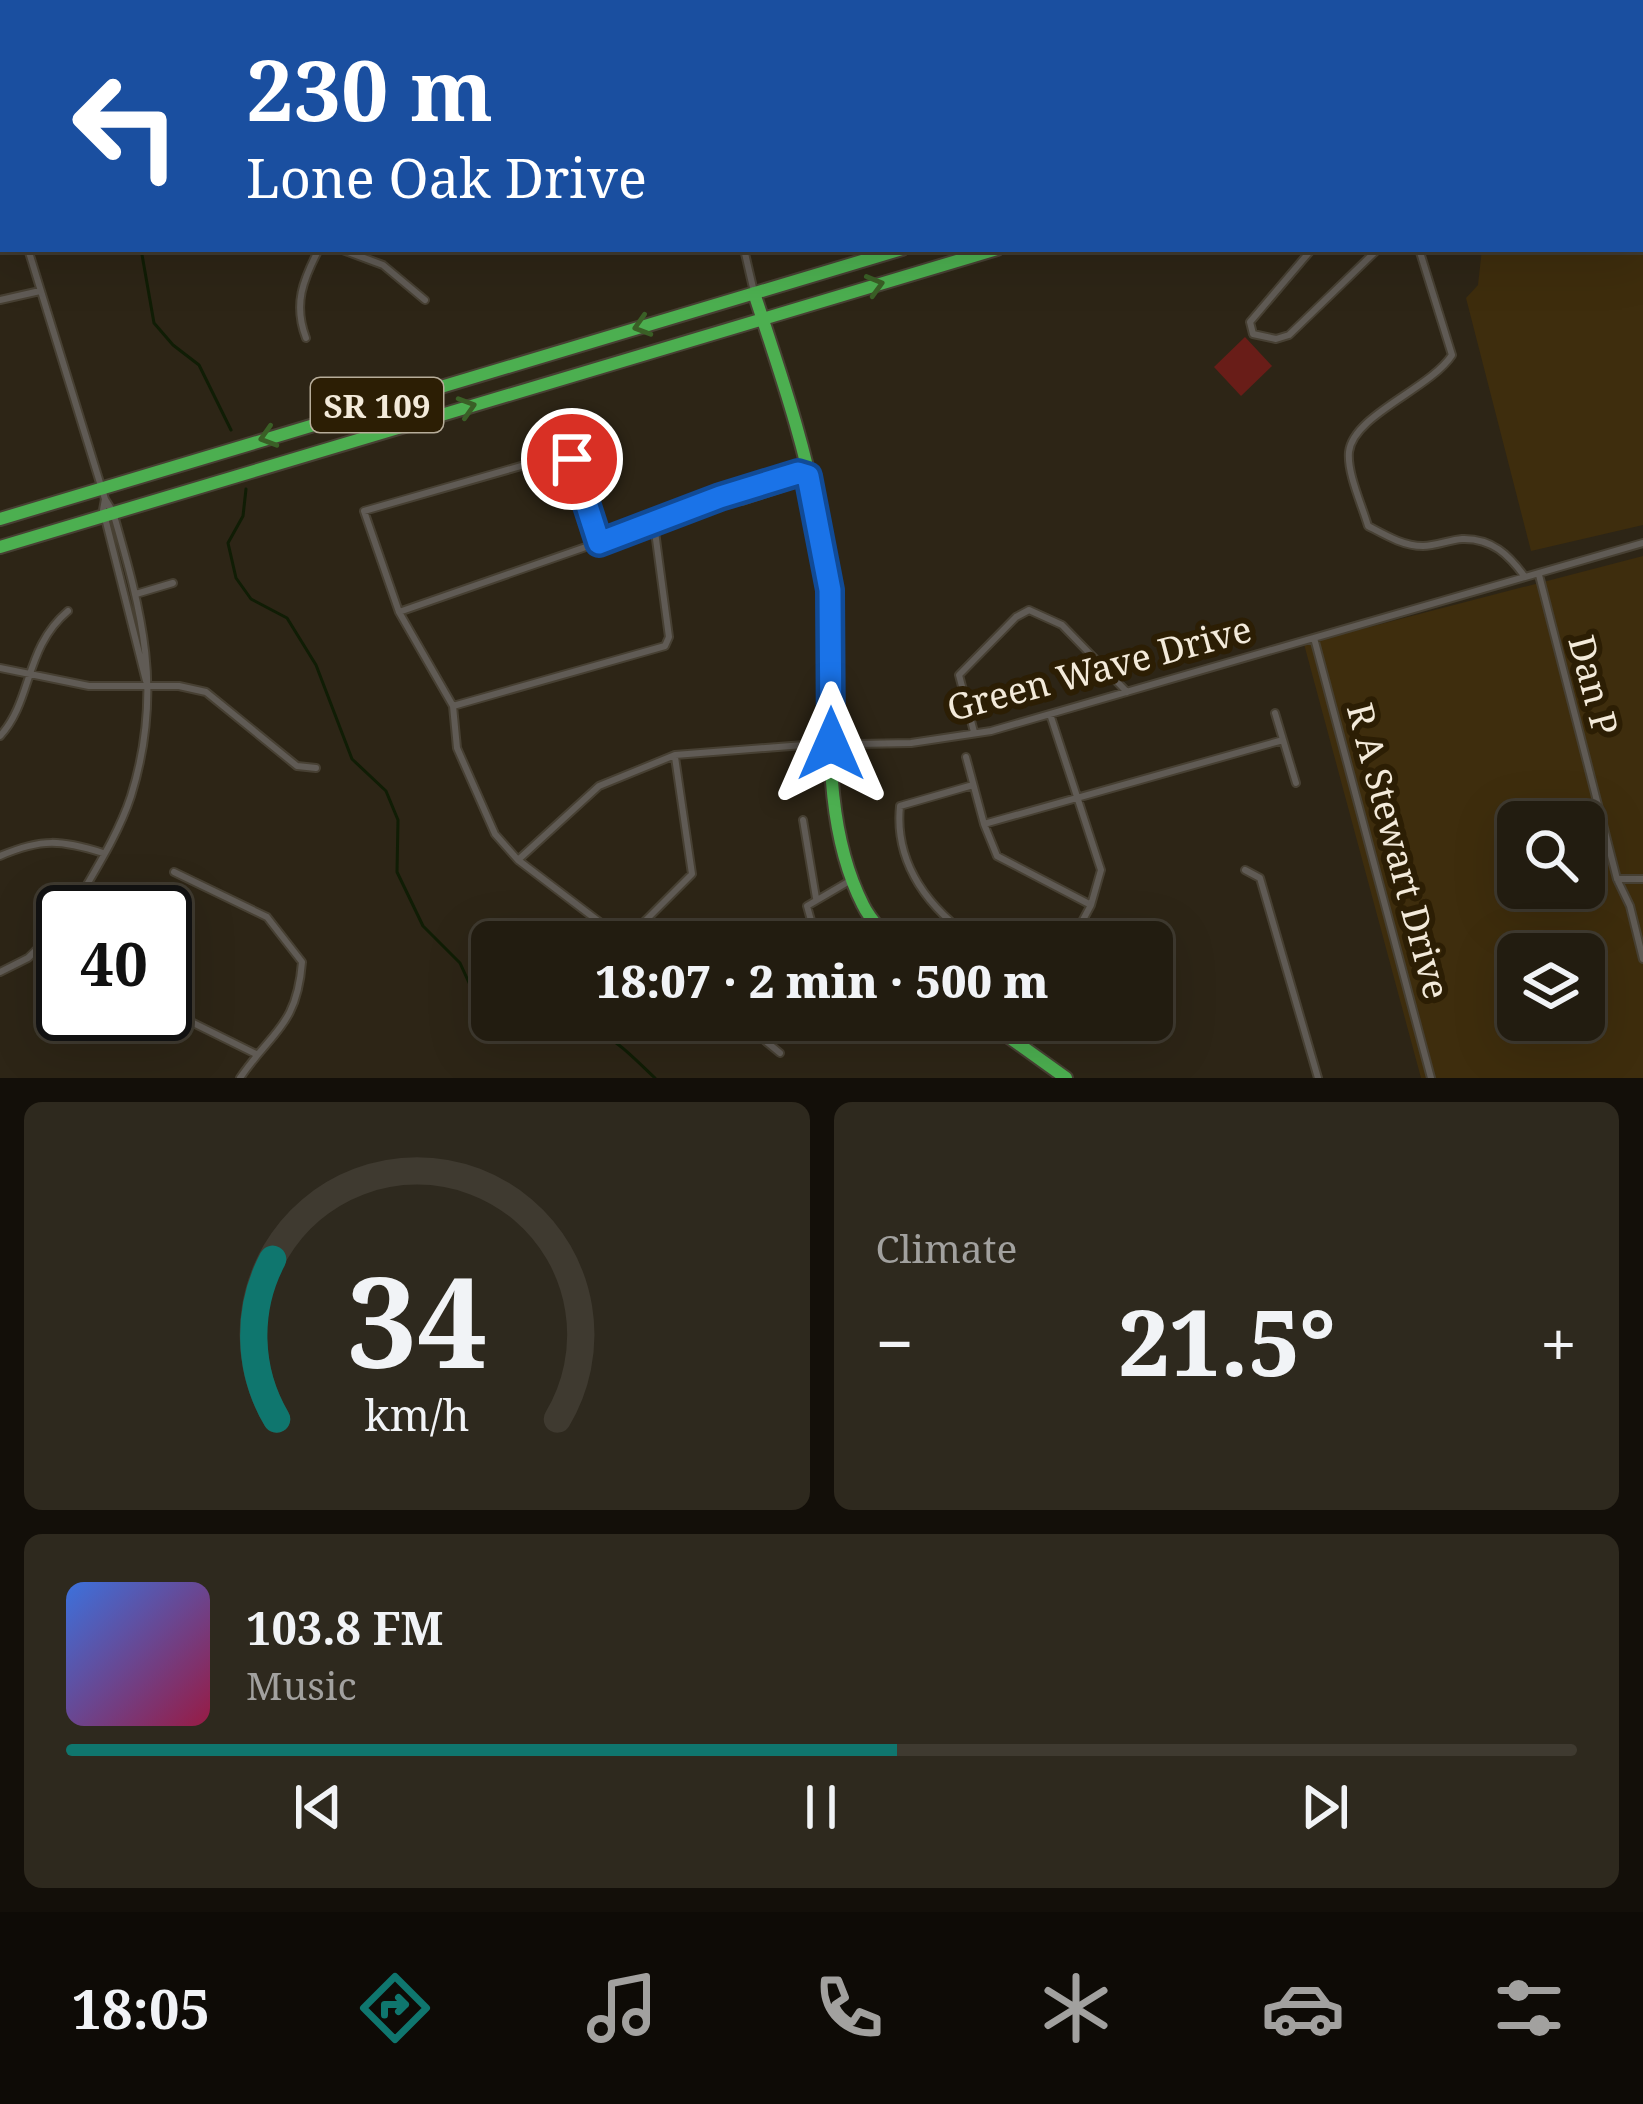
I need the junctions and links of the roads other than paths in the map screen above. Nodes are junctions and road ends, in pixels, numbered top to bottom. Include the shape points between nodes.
1 (29, 252) edge
2 (317, 252) edge
3 (348, 252) edge
4 (745, 252) edge
5 (892, 252) edge
6 (987, 252) edge
7 (1310, 252) edge
8 (1375, 252) edge
9 (1420, 252) edge
10 (40, 291) junction
11 (754, 293) junction
12 (0, 300) edge
13 (425, 300) dead end
14 (763, 319) junction
15 (306, 338) dead end
16 (808, 476) junction
17 (104, 492) junction
18 (109, 514) junction
19 (0, 519) edge
20 (654, 524) junction
21 (599, 543) junction
22 (1643, 543) edge
23 (0, 547) edge
24 (1525, 577) junction
25 (1539, 578) junction
26 (173, 583) dead end
27 (132, 596) junction
28 (68, 611) dead end
29 (399, 612) junction
30 (1314, 638) junction
31 (0, 668) edge
32 (28, 673) junction
33 (147, 685) junction
34 (1127, 692) junction
35 (453, 706) junction
36 (1275, 713) dead end
37 (1050, 714) junction
38 (974, 733) junction
39 (0, 736) edge
40 (1283, 740) junction
41 (831, 744) junction
42 (675, 755) junction
43 (966, 757) dead end
44 (316, 768) dead end
45 (1296, 783) dead end
46 (974, 785) junction
47 (1075, 798) junction
48 (803, 820) dead end
49 (984, 824) junction
50 (104, 853) junction
51 (0, 856) edge
52 (518, 860) junction
53 (1245, 870) dead end
54 (174, 872) dead end
55 (853, 879) junction
56 (1617, 879) junction
57 (1643, 879) edge
58 (86, 885) edge
59 (816, 898) junction
60 (1091, 905) junction
61 (811, 921) edge
62 (875, 921) edge
63 (951, 921) edge
64 (1082, 921) edge
65 (36, 950) edge
66 (1643, 958) edge
67 (0, 972) edge
68 (192, 1022) edge
69 (765, 1041) edge
70 (1015, 1041) edge
71 (780, 1053) dead end
72 (256, 1054) junction
73 (240, 1078) edge
74 (1066, 1078) edge
75 (1318, 1078) edge
76 (1431, 1078) edge

1 - 10 street
2 - 15 street via 298,304
3 - 13 street via 383,265
4 - 11 street
5 - 11 main road, SR 109
14 -> 6 main road, SR 109
7 - 8 street via 1261,306 1250,322 1253,334 1289,335
9 - 24 street via 1451,356 1442,371 1356,431 1348,454 1368,526 1424,546 1486,543 1508,552
10 - 12 street
10 - 17 street
11 - 14 main road
11 -> 17 main road, SR 109
14 - 16 main road
18 -> 14 main road, SR 109
16 - 20 street via 720,497
16 - 41 main road via 830,590
17 - 18 street
17 - 19 main road, SR 109
18 - 23 main road, SR 109
18 - 27 street
20 - 21 street
20 - 35 street via 665,646
21 - 29 street
21 - 29 street via 572,459 556,456 364,511
22 - 25 street, Green Wave Drive
24 - 25 street, Green Wave Drive
24 - 30 street, Green Wave Drive
25 - 56 street, Dan P
26 - 27 street
27 - 33 street via 146,631
28 - 32 street via 49,627
29 - 35 street
30 - 34 street, Green Wave Drive
30 - 76 street, R A Stewart Drive
31 - 32 street
32 - 33 street via 89,686
32 - 39 street via 13,722
33 - 44 street via 206,692 297,766
33 - 50 street via 130,799
34 - 37 street, Green Wave Drive
34 - 38 street via 1062,626 1030,610 959,675
35 - 52 street via 468,779
36 - 40 street
37 - 38 street, Green Wave Drive
37 - 47 street
38 - 41 street, Green Wave Drive
40 - 45 street
40 - 47 street
41 - 42 street, Green Wave Drive
41 - 55 main road
42 - 52 street, Green Wave Drive via 599,786
42 - 52 street via 692,874 634,932 618,936
43 - 46 street
46 - 49 street
46 - 63 street via 901,806 901,850 919,887
47 - 49 street
47 - 60 street via 1100,859
48 - 59 street
49 - 60 street via 997,856
50 - 51 street via 63,840
50 - 58 street
53 - 75 street via 1260,878
54 - 72 street via 267,916 302,962 294,1010
55 - 59 street
55 - 62 main road
56 - 57 street
56 - 66 street, Dan P
59 - 61 street via 807,906
60 - 64 street
65 - 67 street
68 - 72 street
69 - 71 street
70 - 74 main road
72 - 73 street

